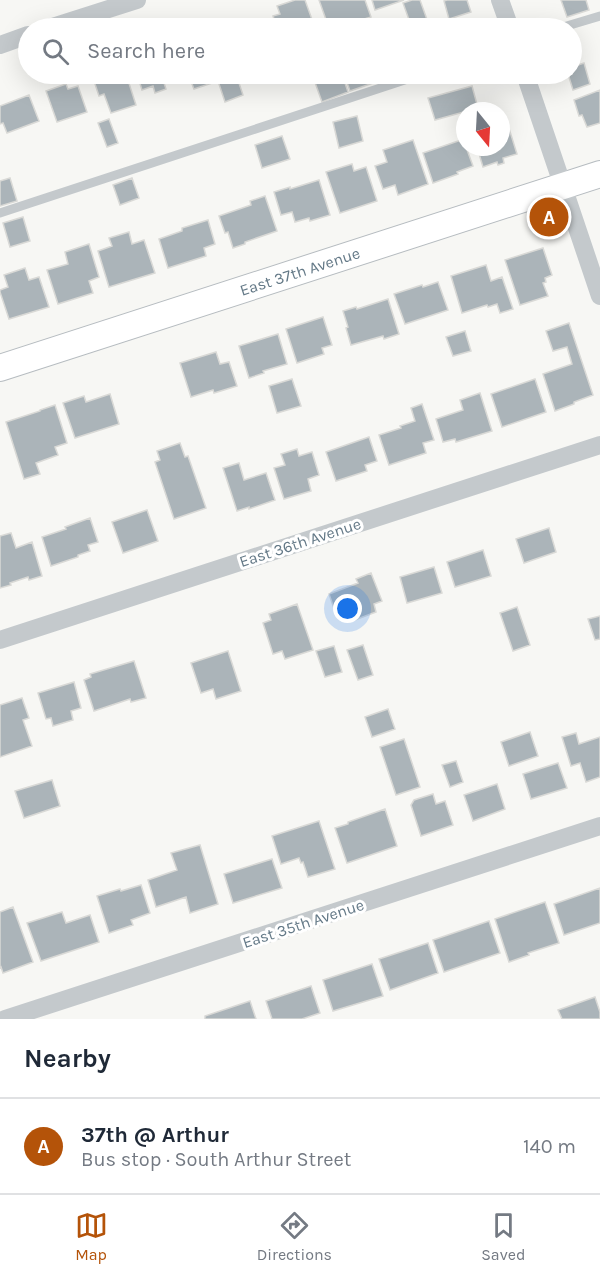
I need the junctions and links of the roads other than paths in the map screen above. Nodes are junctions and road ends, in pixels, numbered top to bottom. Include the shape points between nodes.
1 (137, 0) edge
2 (500, 0) edge
3 (600, 16) edge
4 (80, 18) edge
5 (506, 18) edge
6 (582, 21) edge
7 (18, 39) edge
8 (0, 45) edge
9 (393, 84) edge
10 (528, 84) edge
11 (600, 174) edge
12 (563, 186) junction
13 (0, 213) edge
14 (600, 296) edge
15 (0, 368) edge
16 (600, 445) edge
17 (0, 640) edge
18 (600, 826) edge
19 (5, 1019) edge

1 - 4 street
2 - 5 street
3 - 6 lane
7 - 8 street
9 - 13 lane
10 - 12 street
11 - 12 street, East 37th Avenue
12 - 14 street
12 - 15 street, East 37th Avenue
16 - 17 street, East 36th Avenue
18 - 19 street, East 35th Avenue

